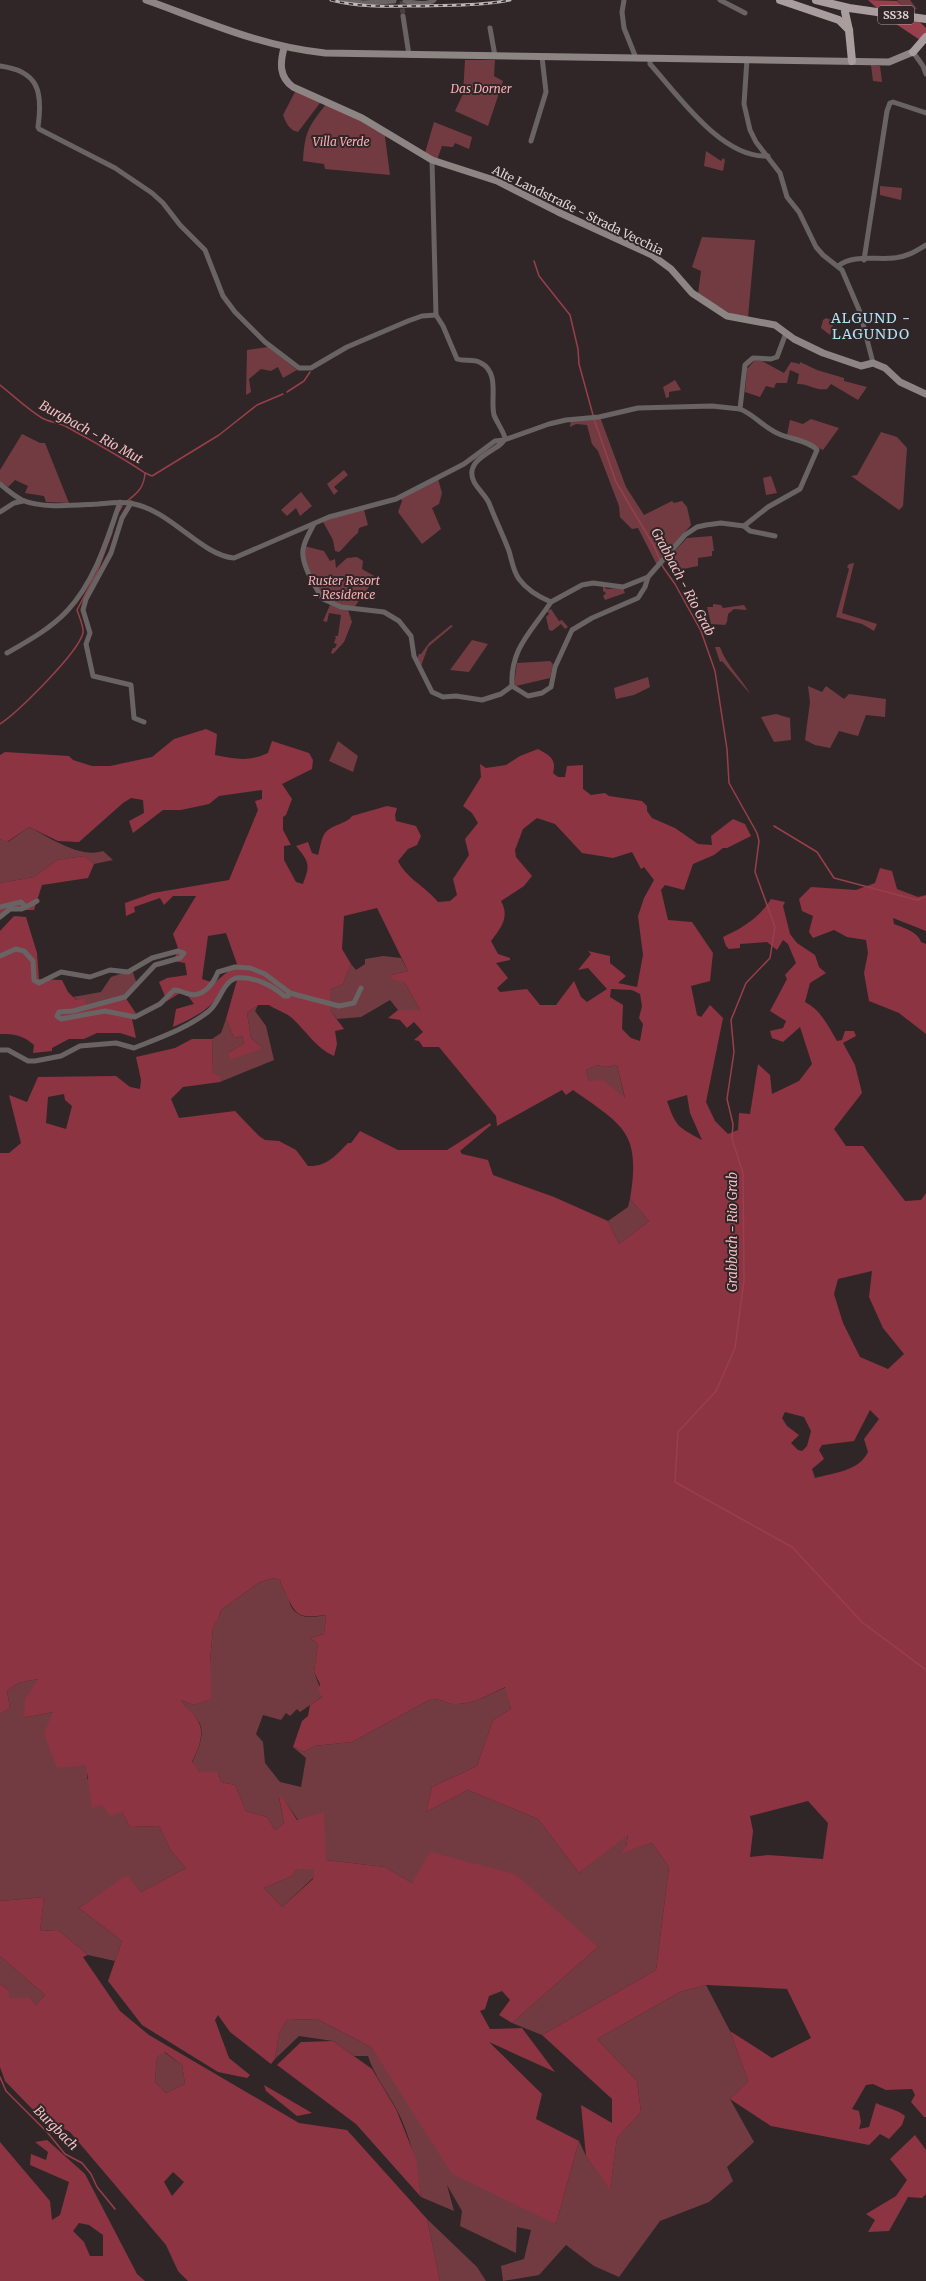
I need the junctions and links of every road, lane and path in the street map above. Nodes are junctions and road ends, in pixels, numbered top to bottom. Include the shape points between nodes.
1 (146, 0) edge
2 (343, 0) edge
3 (434, 0) edge
4 (624, 0) edge
5 (720, 0) edge
6 (780, 0) edge
7 (816, 0) edge
8 (835, 0) edge
9 (394, 1) edge
10 (406, 1) edge
11 (864, 8) junction
12 (845, 12) dead end
13 (745, 13) dead end
14 (925, 15) edge
15 (403, 16) tunnel mouth
16 (490, 28) dead end
17 (849, 30) junction
18 (926, 37) edge
19 (284, 48) junction
20 (915, 50) junction
21 (409, 55) junction
22 (495, 56) junction
23 (542, 57) junction
24 (636, 58) junction
25 (650, 58) junction
26 (747, 59) junction
27 (852, 61) junction
28 (0, 66) edge
29 (926, 74) edge
30 (926, 113) edge
31 (531, 141) dead end
32 (768, 156) junction
33 (432, 160) junction
34 (926, 245) edge
35 (864, 260) junction
36 (838, 266) junction
37 (436, 316) junction
38 (786, 333) junction
39 (873, 363) junction
40 (926, 394) edge
41 (740, 409) junction
42 (504, 440) junction
43 (0, 484) edge
44 (23, 501) junction
45 (120, 502) junction
46 (131, 503) junction
47 (0, 512) edge
48 (314, 524) junction
49 (744, 526) junction
50 (774, 536) dead end
51 (648, 577) junction
52 (551, 602) junction
53 (7, 653) dead end
54 (512, 686) junction
55 (144, 722) dead end
56 (38, 901) dead end
57 (0, 907) edge
58 (24, 908) junction
59 (0, 916) edge
60 (0, 956) edge
61 (361, 988) dead end
62 (290, 993) junction
63 (0, 1050) edge

1 - 19 main road
2 - 9 street via 370,3
3 - 10 street via 429,3
4 - 24 street via 624,28
5 - 13 street
6 - 17 main road via 839,20
7 - 11 main road, SS38
8 - 11 main road, SS38
11 - 14 main road, SS38
12 - 17 main road
15 - 21 street
16 - 22 street
17 - 27 main road
18 - 20 main road
19 - 21 main road via 324,53
19 - 33 main road, Alte Landstraße - Strada Vecchia via 281,65 286,82 362,118
20 - 27 main road via 893,61
20 - 29 street
21 - 22 main road
22 - 23 main road
23 - 24 main road
23 - 31 street via 546,92
24 - 25 main road
25 - 26 main road
25 - 32 street via 650,64 684,106 712,131 744,154
26 - 27 main road
26 - 32 street via 744,94 746,116 756,142
28 - 37 street via 22,71 35,82 40,106 39,129 115,168 163,203 205,250 222,296 235,312 265,342 299,368 311,368 347,347 408,321 422,316
30 - 35 street via 890,103
32 - 36 street via 782,177 787,197 799,212 816,247
33 - 37 street
33 - 38 main road, Alte Landstraße - Strada Vecchia via 497,181 652,255 671,269 692,293 722,313 731,318 775,325
34 - 35 street via 913,254
35 - 36 street via 846,260
36 - 39 street via 860,312
37 - 42 street via 457,359 475,360 487,368 493,384 494,415
38 - 39 main road, Alte Landstraße - Strada Vecchia via 823,354 845,362 864,366
38 - 41 street via 777,356 771,359 753,358 745,365
39 - 40 main road via 885,368 900,382
41 - 42 street via 712,406 638,408 588,419 561,421
41 - 49 street via 754,416 773,432 816,449 801,487 768,507
42 - 48 street via 495,441 464,464 396,499 347,510
42 - 52 street via 501,445 487,452 474,466 473,478 488,502 516,574 528,588
43 - 44 street
44 - 45 street via 69,506
44 - 47 street via 14,503
45 - 46 street
45 - 53 street via 101,558 88,582 67,611 37,635
46 - 48 street via 160,513 215,552 232,558
46 - 55 street via 122,518 111,553 86,599 83,610 90,633 86,644 93,676 131,685 134,718
48 - 54 street via 305,543 303,555 323,599 341,607 384,612 399,621 411,636 418,667 427,678 432,692 443,697 482,700 492,698
49 - 50 street
49 - 51 street via 721,523 697,527 685,535
51 - 52 street via 623,587 593,583 582,585
51 - 54 street via 643,592 635,600 572,630 555,667 551,687 530,696
52 - 54 street via 517,651
56 - 58 street
57 - 58 street via 20,902 24,904
58 - 59 street via 10,908
60 - 62 street via 16,949 24,951 33,962 34,980 39,983 61,972 90,977 110,970 128,972 152,958 178,951 184,953 180,958 155,965 125,997 74,1011 59,1012 56,1014 59,1018 105,1011 135,1017 160,1004 174,990 193,995 204,990 213,984 218,972 235,967 259,970
61 - 62 street via 354,1003 346,1007
62 - 63 street via 284,996 276,989 256,980 236,978 228,984 213,1007 202,1016 134,1048 116,1043 80,1046 60,1056 35,1061 28,1061 14,1052

